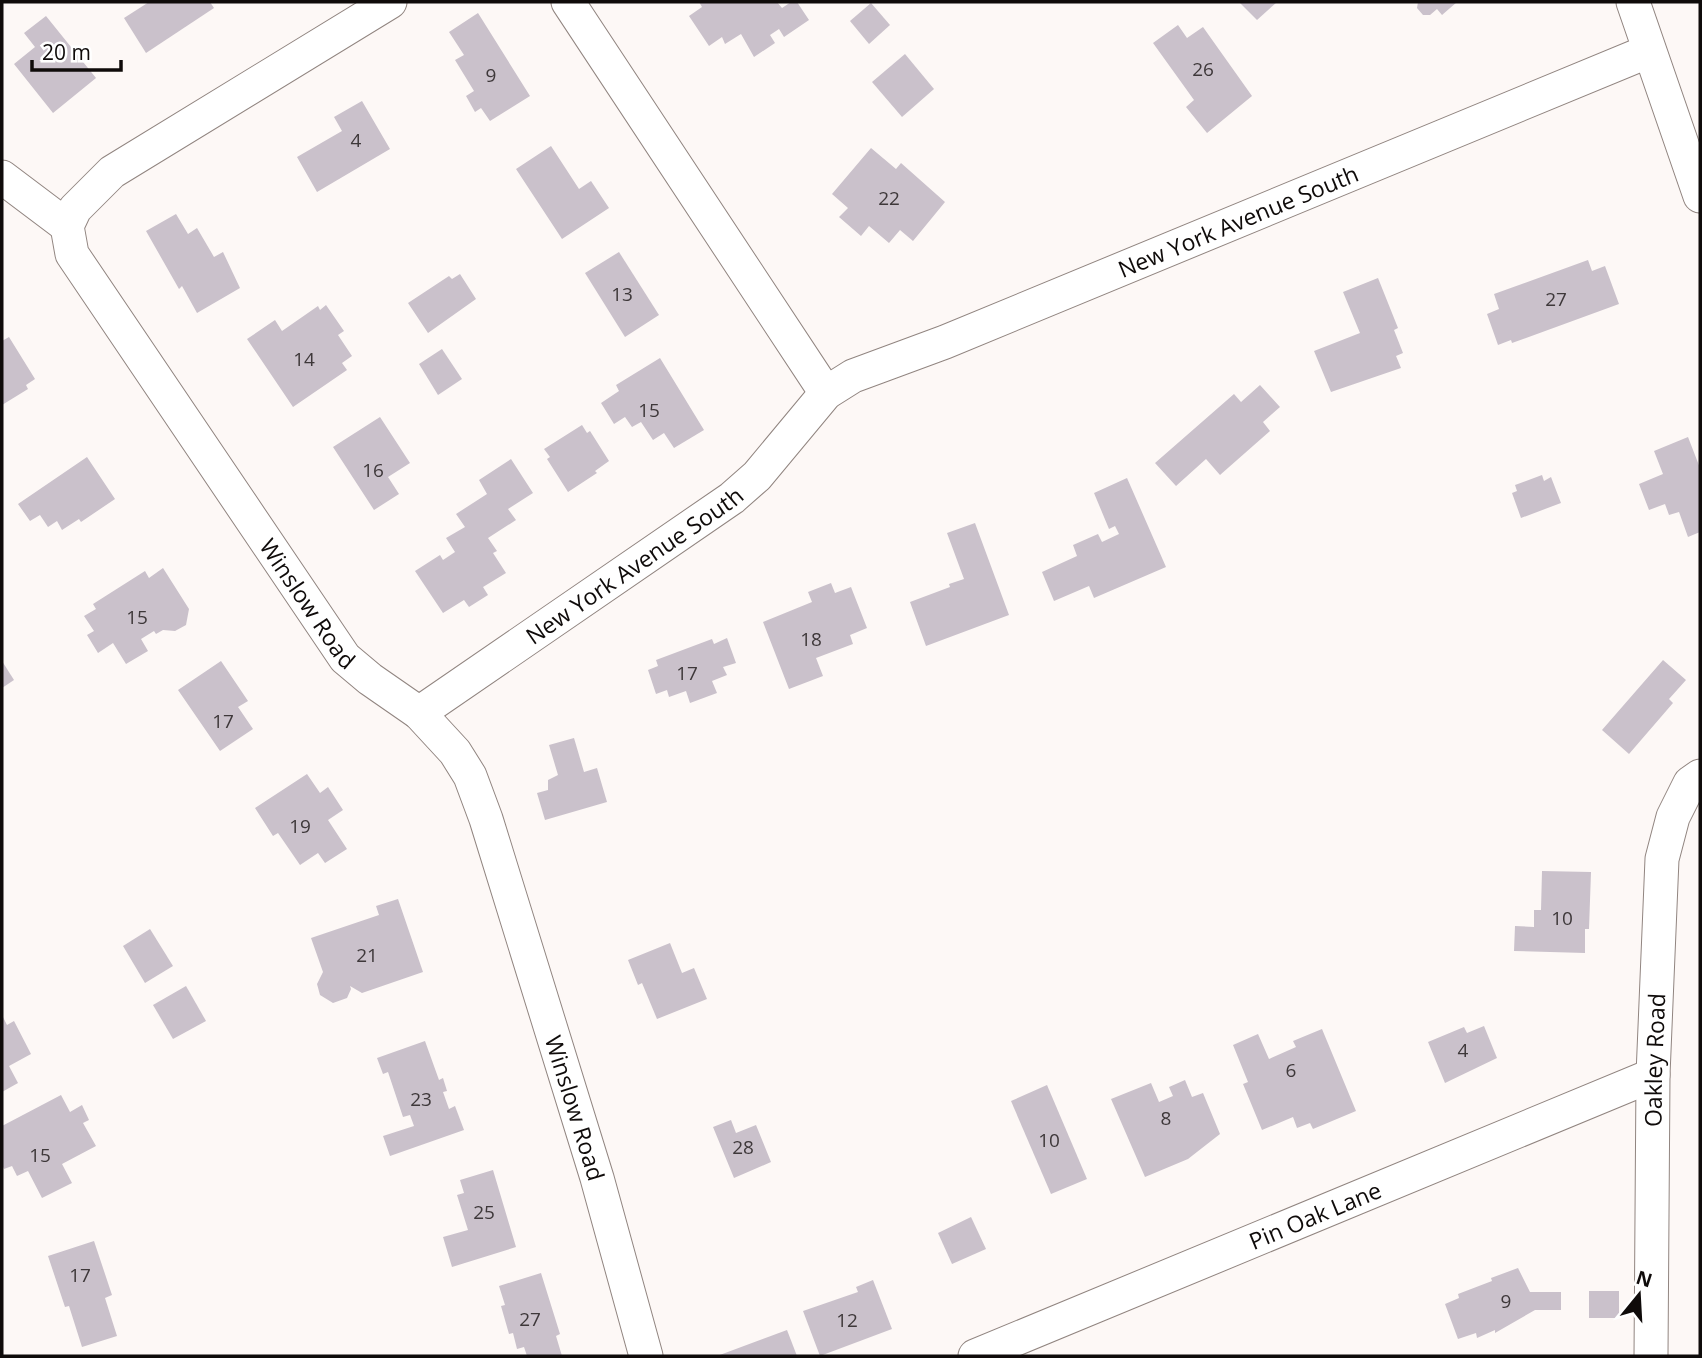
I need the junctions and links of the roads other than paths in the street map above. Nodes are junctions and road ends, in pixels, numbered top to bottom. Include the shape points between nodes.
1 (390, 2) edge
2 (568, 2) edge
3 (1633, 2) edge
4 (1649, 51) junction
5 (2, 177) edge
6 (1700, 196) edge
7 (67, 226) junction
8 (827, 393) junction
9 (419, 713) junction
10 (1700, 776) edge
11 (1653, 1075) junction
12 (646, 1356) edge
13 (975, 1356) edge
14 (1651, 1356) edge

1 - 7 street via 112,172 75,208
2 - 8 street
3 - 4 street
4 - 6 street
4 - 8 street, New York Avenue South via 853,376
5 - 7 street
7 - 9 street, Winslow Road via 72,254 345,658
8 - 9 street, New York Avenue South via 757,476 732,498
9 - 12 street, Winslow Road via 455,752 470,776 486,819 597,1178
10 - 11 street, Oakley Road via 1690,783 1673,817 1662,859
11 - 13 street, Pin Oak Lane
11 - 14 street, Oakley Road

